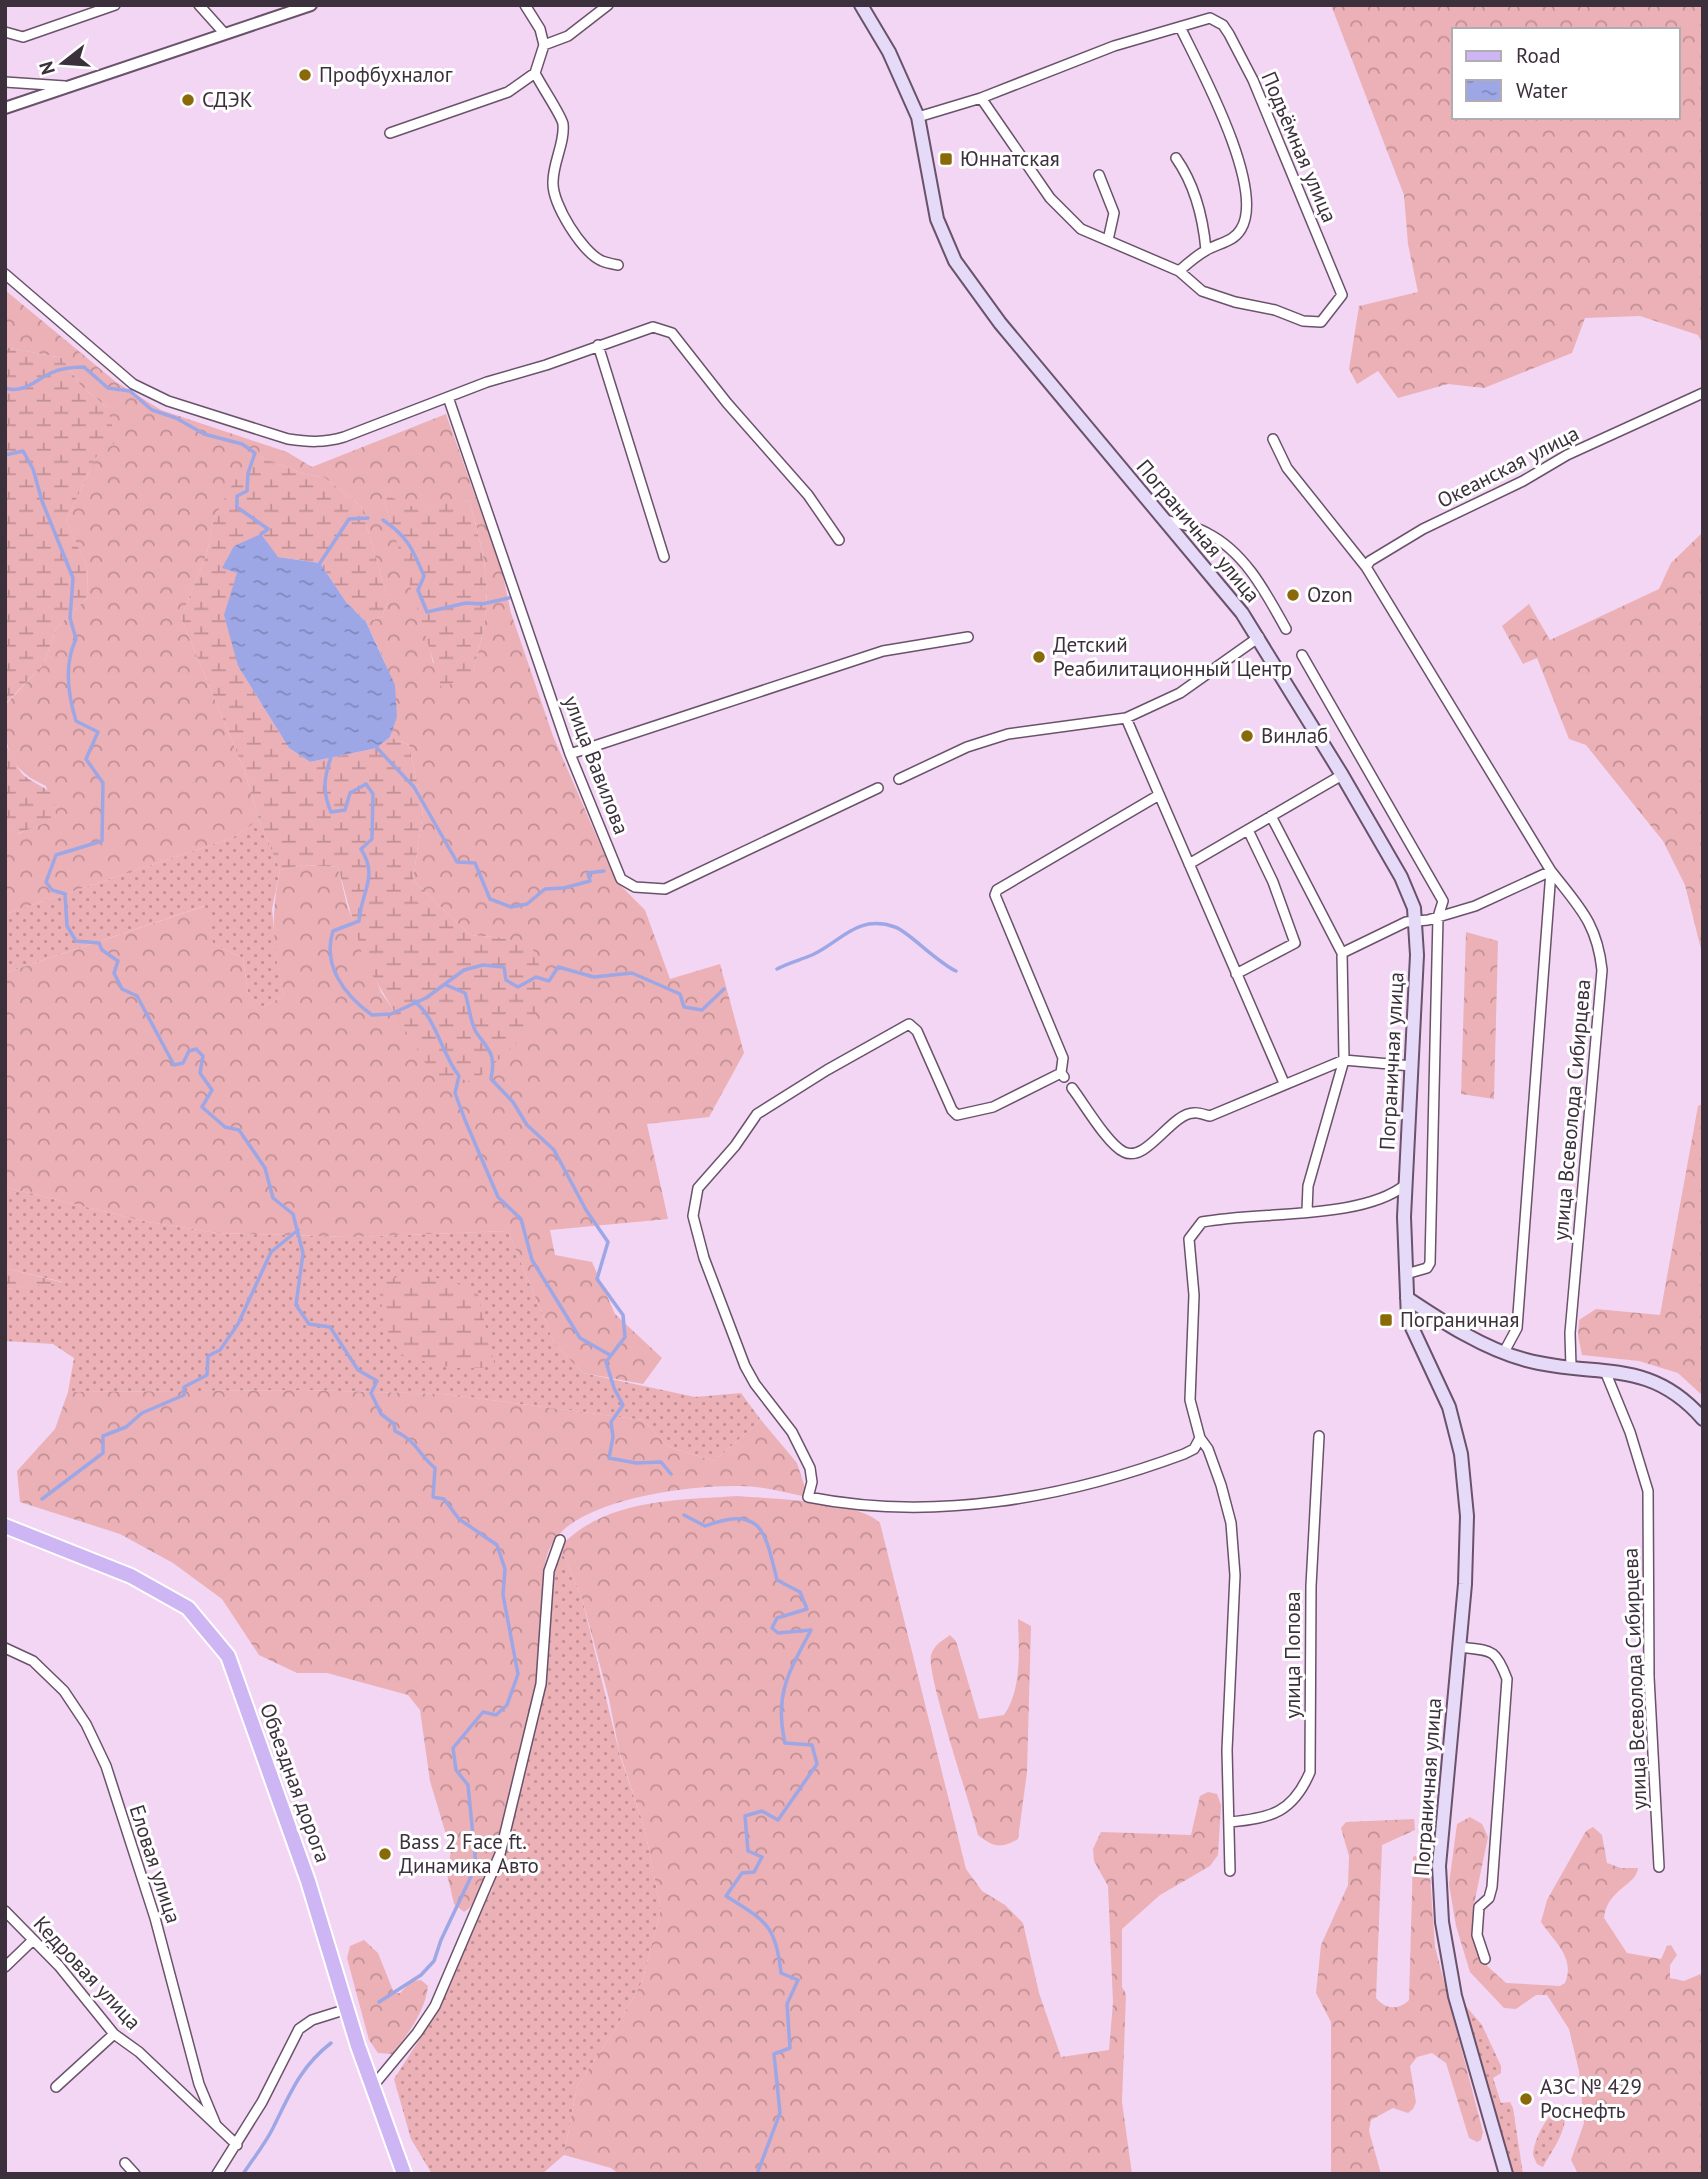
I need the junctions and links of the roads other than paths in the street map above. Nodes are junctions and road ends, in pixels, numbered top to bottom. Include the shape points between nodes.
1 (115, 5) edge
2 (199, 5) edge
3 (311, 5) edge
4 (525, 5) edge
5 (608, 5) edge
6 (861, 5) edge
7 (1180, 27) junction
8 (5, 32) edge
9 (225, 33) junction
10 (544, 46) junction
11 (535, 73) junction
12 (5, 82) edge
13 (65, 86) junction
14 (981, 99) junction
15 (5, 107) edge
16 (918, 117) junction
17 (390, 134) dead end
18 (1177, 158) dead end
19 (1098, 175) dead end
20 (1108, 240) junction
21 (1206, 250) junction
22 (618, 265) dead end
23 (1179, 271) junction
24 (5, 274) edge
25 (598, 345) junction
26 (1703, 393) edge
27 (448, 397) junction
28 (1273, 439) dead end
29 (1164, 519) junction
30 (839, 540) dead end
31 (664, 557) dead end
32 (1366, 571) junction
33 (1286, 629) dead end
34 (968, 637) dead end
35 (1259, 637) junction
36 (1302, 655) dead end
37 (1126, 718) junction
38 (570, 754) junction
39 (1342, 775) junction
40 (899, 779) dead end
41 (878, 788) dead end
42 (1159, 795) junction
43 (1270, 816) junction
44 (1248, 830) junction
45 (1189, 864) junction
46 (1551, 872) junction
47 (1438, 917) junction
48 (1416, 921) junction
49 (1342, 953) junction
50 (1236, 974) junction
51 (1344, 1060) junction
52 (1412, 1066) junction
53 (1284, 1083) junction
54 (1072, 1087) dead end
55 (1405, 1185) junction
56 (1307, 1211) junction
57 (1406, 1274) junction
58 (1408, 1298) junction
59 (1504, 1352) junction
60 (1571, 1367) junction
61 (1605, 1371) junction
62 (1703, 1419) edge
63 (1319, 1436) dead end
64 (1200, 1438) junction
65 (5, 1527) edge
66 (560, 1540) dead end
67 (1459, 1647) junction
68 (5, 1648) edge
69 (1230, 1822) junction
70 (1659, 1867) dead end
71 (1230, 1871) dead end
72 (5, 1911) edge
73 (33, 1940) junction
74 (1486, 1959) dead end
75 (5, 1967) edge
76 (347, 2009) junction
77 (114, 2034) junction
78 (373, 2086) junction
79 (56, 2087) dead end
80 (216, 2125) junction
81 (237, 2145) junction
82 (125, 2163) dead end
83 (135, 2174) edge
84 (216, 2174) edge
85 (404, 2174) edge
86 (1506, 2174) edge

1 - 8 street via 23,37
2 - 9 street
3 - 9 street
4 - 10 street via 540,29
5 - 10 street via 568,36
6 - 16 main road, Пограничная улица via 889,52
7 - 14 street, Подъёмная улица via 1115,46
7 - 21 street via 1227,130 1248,195 1240,232
7 - 23 street, Подъёмная улица via 1210,18 1223,25 1253,80 1342,295 1321,322 1303,321 1202,291
9 - 13 street
10 - 11 street
11 - 17 street via 508,92
11 - 22 street via 563,120 564,136 552,184 561,214 601,261
12 - 13 street
13 - 15 street
14 - 16 street, Подъёмная улица
14 - 20 street via 1064,214 1081,229
16 - 29 main road, Пограничная улица via 937,219 955,261 1000,323
18 - 21 street via 1203,219
19 - 20 street via 1114,213
20 - 23 street
21 - 23 street
24 - 27 street via 133,384 168,401 288,439 326,442
25 - 27 street
25 - 30 street via 653,327 671,333 808,495
25 - 31 street
26 - 32 street, Океанская улица via 1423,529 1370,561
27 - 38 street, улица Вавилова
28 - 32 street, улица Всеволода Сибирцева via 1287,468
29 - 33 street via 1206,531 1230,547
29 - 35 main road, Пограничная улица
32 - 46 street, улица Всеволода Сибирцева
34 - 38 street via 883,651
35 - 37 street via 1180,693
35 - 39 main road, Пограничная улица
36 - 47 street via 1440,892 1443,901
37 - 40 street via 1008,734 967,747
37 - 42 street
38 - 41 street, улица Вавилова via 621,879 635,887 664,889
39 - 43 street
39 - 48 main road, Пограничная улица via 1401,877
42 - 45 street
42 - 64 street via 1034,867 995,895 1063,1058 1063,1076 993,1107 957,1115 917,1031 909,1024 757,1114 698,1188 694,1216 704,1258 745,1366 802,1451 812,1482 808,1497 885,1509 1062,1492 1184,1454
43 - 44 street
43 - 49 street
44 - 45 street
44 - 50 street via 1295,943
45 - 50 street
46 - 47 street
46 - 59 street, улица Всеволода Сибирцева via 1517,1328
46 - 60 street, улица Всеволода Сибирцева via 1595,930 1602,970 1570,1333
47 - 48 street
47 - 57 street via 1430,1263
48 - 49 street
48 - 52 main road, Пограничная улица
49 - 51 street
50 - 53 street
51 - 52 street
51 - 53 street
51 - 56 street via 1308,1186
52 - 55 main road, Пограничная улица
53 - 54 street via 1210,1116 1193,1112 1133,1154 1114,1143
55 - 56 street via 1370,1203
55 - 57 main road, Пограничная улица
56 - 64 street via 1202,1222 1189,1239 1194,1295 1189,1401
57 - 58 main road, Пограничная улица
58 - 59 main road
58 - 67 main road, Пограничная улица via 1412,1330 1449,1407 1466,1481 1467,1551
59 - 60 main road
60 - 61 main road
61 - 62 main road via 1643,1377 1667,1387
61 - 70 street, улица Всеволода Сибирцева via 1648,1491 1649,1677
63 - 69 street, улица Попова via 1311,1586 1310,1772 1297,1799 1258,1819
64 - 69 street via 1208,1449 1231,1523 1235,1576 1227,1738
65 - 76 main road, Объездная дорога via 131,1576 188,1608 228,1656 308,1881
66 - 78 street via 549,1571 541,1684 500,1854 435,2006
67 - 74 street via 1492,1651 1499,1656 1507,1679 1492,1887 1479,1907 1477,1935
67 - 86 main road, Пограничная улица via 1439,1866 1442,1922 1455,1996
68 - 80 street, Еловая улица via 33,1661 64,1691 106,1766 155,1918 199,2084
69 - 71 street
72 - 73 street, Кедровая улица
73 - 75 street
73 - 77 street, Кедровая улица
76 - 78 main road, Объездная дорога
76 - 81 street via 299,2029
77 - 79 street
77 - 80 street, Кедровая улица
78 - 85 main road, Объездная дорога
80 - 81 street, Кедровая улица
81 - 84 street
82 - 83 street

